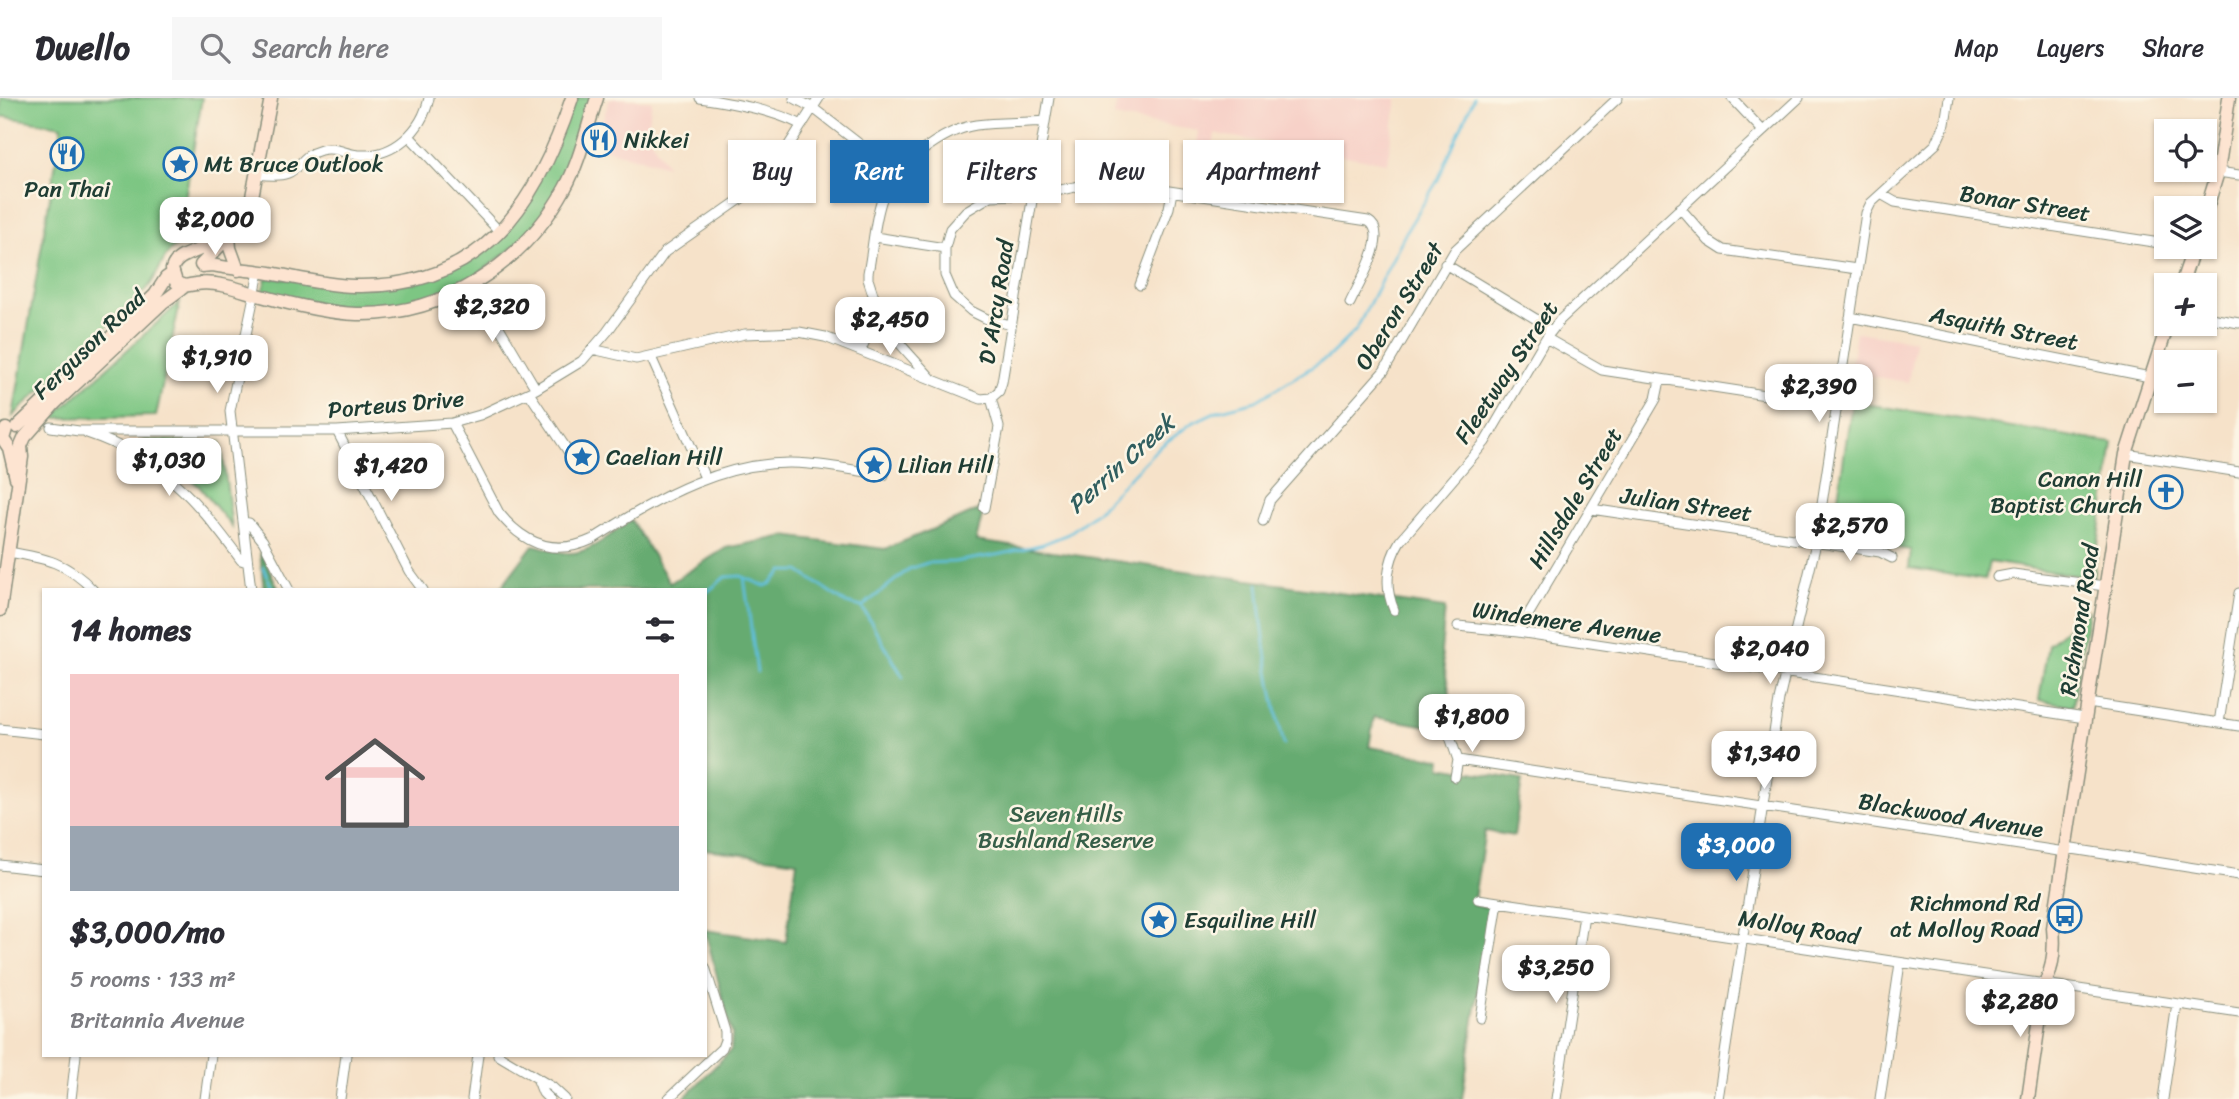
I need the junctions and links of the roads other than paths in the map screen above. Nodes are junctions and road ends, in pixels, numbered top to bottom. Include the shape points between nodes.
1 (271, 98) edge
2 (429, 98) edge
3 (572, 98) edge
4 (597, 98) edge
5 (700, 98) edge
6 (794, 98) edge
7 (819, 98) edge
8 (1049, 98) edge
9 (1618, 98) edge
10 (1732, 98) edge
11 (1799, 98) edge
12 (1949, 98) edge
13 (2229, 98) edge
14 (813, 108) junction
15 (1045, 121) junction
16 (802, 125) junction
17 (1763, 131) junction
18 (409, 136) junction
19 (854, 140) edge
20 (1042, 140) edge
21 (929, 146) edge
22 (2218, 172) junction
23 (258, 174) junction
24 (2239, 175) edge
25 (1061, 189) edge
26 (1172, 191) junction
27 (1881, 194) junction
28 (2211, 196) edge
29 (881, 203) edge
30 (979, 203) edge
31 (1032, 203) edge
32 (1680, 208) junction
33 (237, 222) junction
34 (499, 231) junction
35 (229, 236) junction
36 (875, 237) junction
37 (2154, 242) edge
38 (946, 248) junction
39 (189, 256) junction
40 (1445, 264) junction
41 (201, 266) junction
42 (1857, 269) junction
43 (238, 270) junction
44 (259, 272) junction
45 (172, 274) junction
46 (473, 284) junction
47 (190, 285) junction
48 (1140, 285) dead end
49 (254, 294) junction
50 (1350, 303) dead end
51 (878, 310) junction
52 (1850, 317) junction
53 (2217, 319) edge
54 (2239, 323) edge
55 (1012, 325) junction
56 (1548, 335) junction
57 (2164, 336) edge
58 (592, 349) junction
59 (861, 350) junction
60 (651, 357) junction
61 (2150, 377) junction
62 (1660, 380) junction
63 (933, 381) junction
64 (532, 391) junction
65 (991, 398) junction
66 (1837, 407) junction
67 (452, 424) junction
68 (51, 427) dead end
69 (231, 429) junction
70 (79, 430) junction
71 (337, 431) junction
72 (10, 437) edge
73 (2126, 454) junction
74 (576, 463) dead end
75 (2239, 472) edge
76 (884, 475) dead end
77 (705, 478) junction
78 (984, 508) dead end
79 (1591, 509) junction
80 (1263, 521) dead end
81 (243, 522) junction
82 (1816, 543) junction
83 (8, 552) junction
84 (1892, 558) dead end
85 (247, 562) junction
86 (1997, 577) dead end
87 (2105, 586) junction
88 (91, 588) edge
89 (251, 588) edge
90 (288, 588) edge
91 (422, 588) edge
92 (2239, 593) edge
93 (0, 610) edge
94 (1394, 610) dead end
95 (1458, 626) dead end
96 (1518, 632) junction
97 (1785, 673) junction
98 (2088, 703) junction
99 (2085, 718) junction
100 (2219, 723) junction
101 (2239, 726) edge
102 (0, 729) edge
103 (42, 734) edge
104 (1450, 737) dead end
105 (1458, 760) junction
106 (1455, 777) dead end
107 (1763, 806) junction
108 (2065, 850) junction
109 (0, 865) edge
110 (42, 870) edge
111 (2239, 875) edge
112 (1478, 899) dead end
113 (1498, 902) junction
114 (1584, 915) junction
115 (1742, 938) junction
116 (1900, 963) junction
117 (707, 973) edge
118 (2045, 983) junction
119 (2178, 1004) junction
120 (2239, 1013) edge
121 (1480, 1018) dead end
122 (76, 1057) edge
123 (211, 1057) edge
124 (346, 1057) edge
125 (478, 1057) edge
126 (501, 1057) edge
127 (537, 1078) junction
128 (71, 1099) edge
129 (205, 1099) edge
130 (340, 1099) edge
131 (472, 1099) edge
132 (549, 1099) edge
133 (565, 1099) edge
134 (668, 1099) edge
135 (1556, 1099) edge
136 (1718, 1099) edge
137 (1880, 1099) edge
138 (2028, 1099) edge
139 (2163, 1099) edge

1 - 23 main road
2 - 18 street via 424,117
3 - 34 main road via 537,184
4 - 46 main road via 569,179 547,217 508,260
5 - 16 street via 740,104
6 - 14 street
7 - 14 street, Porteus Drive
8 - 15 street, D'Arcy Road
9 - 40 street, Oberon Street
10 - 17 street
11 - 17 street, Fleetway Street
12 - 27 street via 1936,144
13 - 22 main road
14 - 16 street, Porteus Drive
14 - 19 street
15 - 20 street, D'Arcy Road
15 - 21 street via 975,125
16 - 58 street, Porteus Drive via 755,189 665,252
17 - 32 street, Fleetway Street
18 - 23 street via 368,155 321,149 287,174
18 - 34 street
22 - 24 street
22 - 28 main road
23 - 33 main road via 251,202
25 - 26 street via 1103,181
26 - 48 street
26 - 50 street via 1373,223 1376,246
27 - 37 street, Bonar Street via 1895,202
27 - 42 street via 1866,213
29 - 36 street
30 - 38 street via 950,229
31 - 55 street, D'Arcy Road
32 - 42 street via 1723,250
32 - 56 street, Fleetway Street
33 - 35 main road
33 - 39 main road
34 - 44 main road via 448,267 400,283 341,285
35 - 41 main road
35 - 43 main road
36 - 38 street
36 - 51 street via 868,279
38 - 55 street via 945,275 954,296 987,319
39 - 41 main road
39 - 45 main road via 176,261
40 - 56 street via 1541,322
40 - 80 street, Oberon Street via 1384,371 1270,500
41 - 43 main road
41 - 47 main road via 201,276
42 - 52 street
43 - 44 main road
44 - 49 street
45 - 47 main road via 176,282
45 - 72 main road, Ferguson Road
46 - 49 main road via 424,304 369,314 324,310
46 - 64 street
47 - 49 main road via 228,286
47 - 72 main road, Ferguson Road via 162,303 67,392
49 - 69 street via 230,406
51 - 59 street
51 - 63 street via 899,345
52 - 61 street, Asquith Street
52 - 66 street
53 - 54 street
55 - 65 street, D'Arcy Road via 1002,382
56 - 62 street via 1602,370
56 - 94 street, Fleetway Street via 1485,442 1392,554 1389,598
57 - 61 main road, Richmond Road
58 - 60 street via 636,359
58 - 64 street, Porteus Drive via 568,371
59 - 60 street via 799,332 745,334
59 - 63 street
60 - 77 street
61 - 73 main road, Richmond Road
62 - 66 street
62 - 79 street, Hillsdale Street via 1656,399
63 - 65 street via 981,399
64 - 67 street, Porteus Drive
64 - 74 street
65 - 78 street, D'Arcy Road via 999,427
66 - 82 street
67 - 71 street, Porteus Drive
67 - 77 street via 499,513 520,534 545,546 578,546
68 - 70 street, Porteus Drive
69 - 70 street, Porteus Drive
69 - 71 street, Porteus Drive
69 - 81 street
70 - 85 street via 146,459 195,501
71 - 91 street
72 - 83 main road via 22,461
73 - 75 street
73 - 87 main road, Richmond Road
76 - 77 street via 797,463 750,467
79 - 82 street, Julian Street
79 - 96 street, Hillsdale Street
81 - 85 street
81 - 90 street via 263,541
82 - 84 street, Julian Street via 1880,552
82 - 97 street
83 - 88 street via 59,563
83 - 93 main road
85 - 89 street
86 - 87 street via 2012,574
87 - 98 main road, Richmond Road
92 - 100 street
95 - 96 street, Windemere Avenue
96 - 97 street, Windemere Avenue
97 - 99 street, Windemere Avenue
97 - 107 street
98 - 99 main road, Richmond Road
98 - 100 street
99 - 108 main road, Richmond Road
100 - 101 street
102 - 103 street
104 - 105 street
105 - 106 street
105 - 107 street, Blackwood Avenue
107 - 108 street, Blackwood Avenue
107 - 115 street
108 - 111 street, Blackwood Avenue
108 - 118 main road, Richmond Road via 2045,957
109 - 110 street
112 - 113 street, Molloy Road
113 - 114 street, Molloy Road
113 - 121 street
114 - 115 street, Molloy Road
114 - 135 street
115 - 116 street, Molloy Road
115 - 136 street
116 - 118 street, Molloy Road
116 - 137 street
117 - 134 street via 725,1040
118 - 119 street, Molloy Road
118 - 138 main road, Richmond Road
119 - 120 street, Molloy Road
119 - 139 street
122 - 128 street
123 - 129 street
124 - 130 street
125 - 131 street
126 - 127 street
127 - 132 street
127 - 133 street

